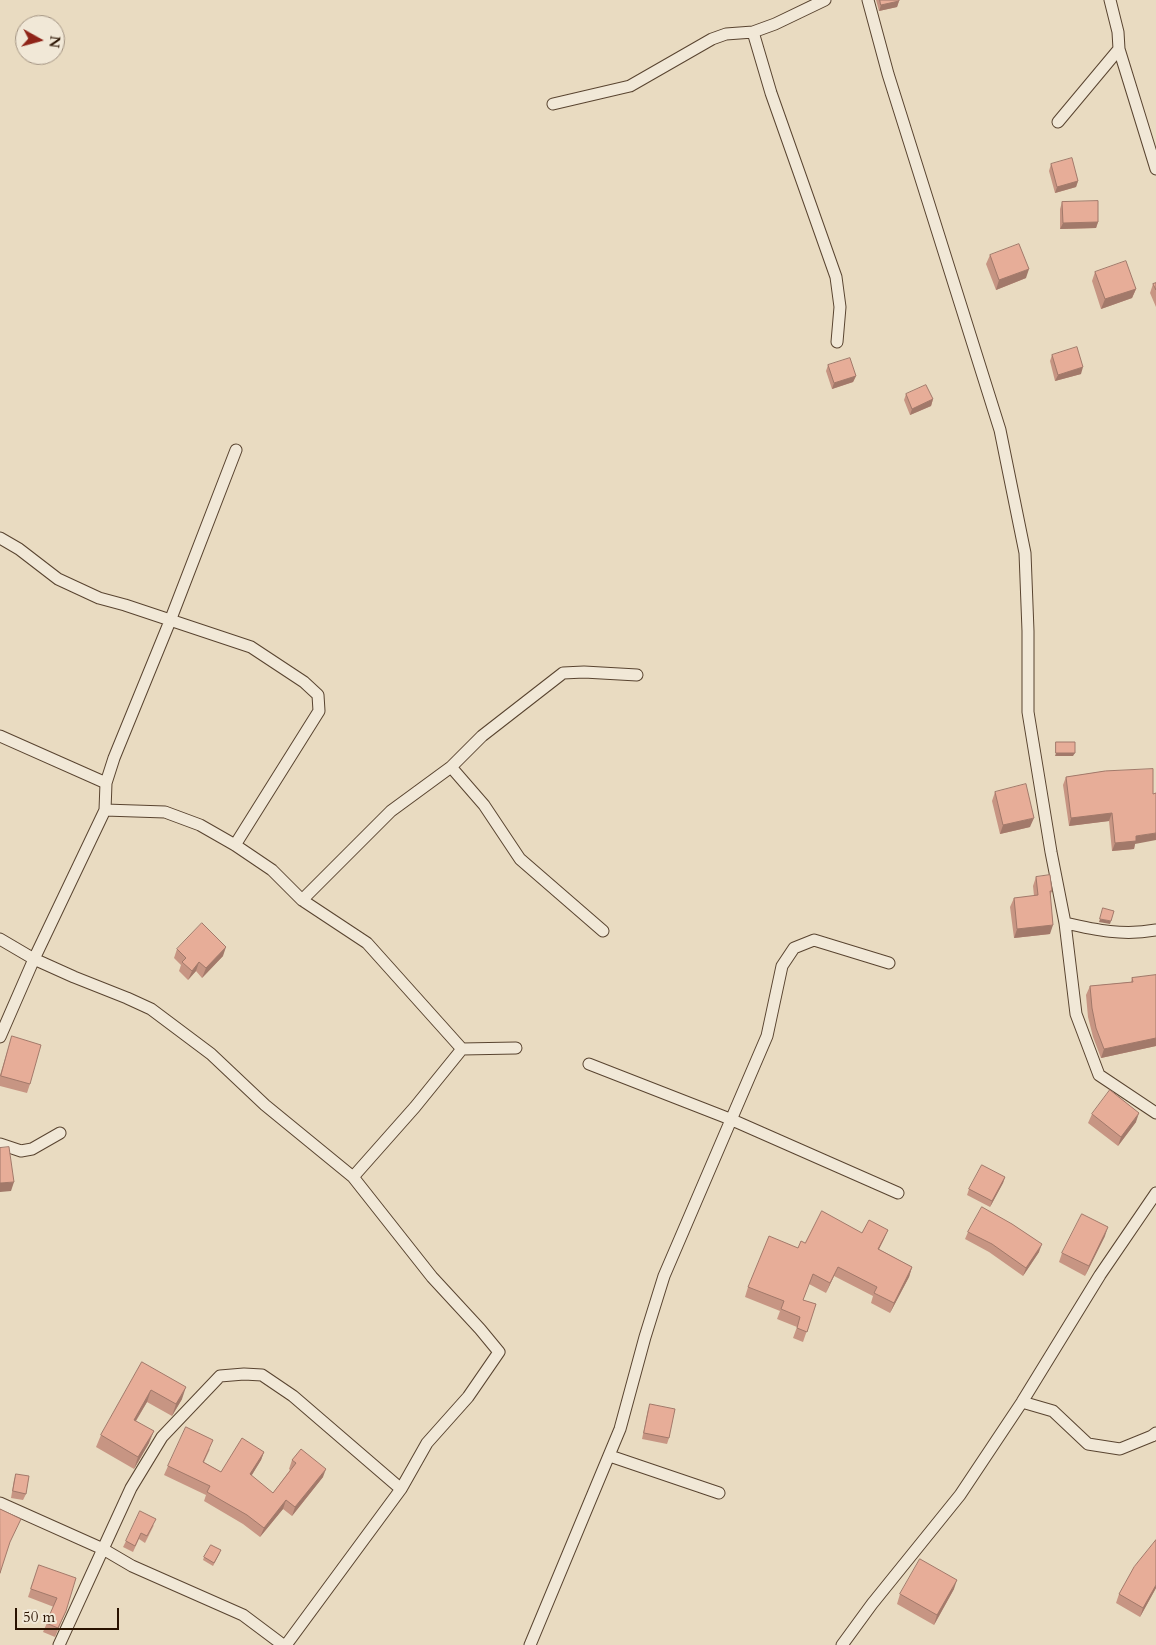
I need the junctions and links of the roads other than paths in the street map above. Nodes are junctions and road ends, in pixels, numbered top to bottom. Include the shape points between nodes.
1 (825, 0) edge
2 (868, 0) edge
3 (1110, 0) edge
4 (753, 32) junction
5 (1119, 49) junction
6 (553, 104) dead end
7 (1058, 122) dead end
8 (1156, 169) edge
9 (837, 342) dead end
10 (236, 450) dead end
11 (0, 538) edge
12 (170, 621) junction
13 (638, 675) dead end
14 (0, 736) edge
15 (451, 767) junction
16 (106, 783) junction
17 (105, 810) junction
18 (236, 845) junction
19 (302, 900) junction
20 (1065, 922) junction
21 (1156, 930) edge
22 (603, 931) dead end
23 (0, 939) edge
24 (34, 959) junction
25 (889, 963) dead end
26 (0, 1037) edge
27 (516, 1048) dead end
28 (462, 1049) junction
29 (590, 1064) dead end
30 (1156, 1113) edge
31 (730, 1119) junction
32 (60, 1133) dead end
33 (0, 1144) edge
34 (353, 1176) junction
35 (898, 1193) dead end
36 (1156, 1193) edge
37 (1022, 1402) junction
38 (1156, 1433) edge
39 (610, 1456) junction
40 (401, 1489) junction
41 (719, 1492) dead end
42 (0, 1503) edge
43 (104, 1550) junction
44 (59, 1645) edge
45 (284, 1645) edge
46 (530, 1645) edge
47 (842, 1645) edge

1 - 4 street
2 - 20 street via 888,74 1000,430 1025,553 1028,712 1050,852
3 - 5 street
4 - 6 street via 726,34 712,39 630,86
4 - 9 street via 771,93 836,277 840,307
5 - 7 street
5 - 8 street
10 - 12 street
11 - 12 street via 58,579 100,598
12 - 16 street
12 - 18 street via 251,648 304,682 318,695 319,711
13 - 15 street via 563,673 482,736
14 - 16 street
15 - 19 street via 391,811
15 - 22 street via 484,805 520,859
16 - 17 street
17 - 18 street via 165,812 200,825
17 - 24 street
18 - 19 street via 272,870
19 - 28 street via 366,943
20 - 21 street via 1105,932
20 - 30 street via 1076,1014 1099,1075
23 - 24 street
24 - 26 street
24 - 34 street via 151,1008 211,1054 265,1106
25 - 31 street via 814,940 794,948 782,966 767,1036
27 - 28 street
28 - 34 street
29 - 31 street
31 - 35 street
31 - 39 street via 664,1276
32 - 33 street via 32,1149 21,1151
34 - 40 street via 432,1277 499,1352 468,1397 427,1442
36 - 37 street via 1100,1274
37 - 38 street via 1053,1411 1088,1444 1120,1450
37 - 47 street via 960,1495
39 - 41 street
39 - 46 street
40 - 43 street via 293,1396 262,1375 220,1376 162,1437 130,1488
40 - 45 street
42 - 43 street
43 - 44 street
43 - 45 street via 132,1566 243,1615

